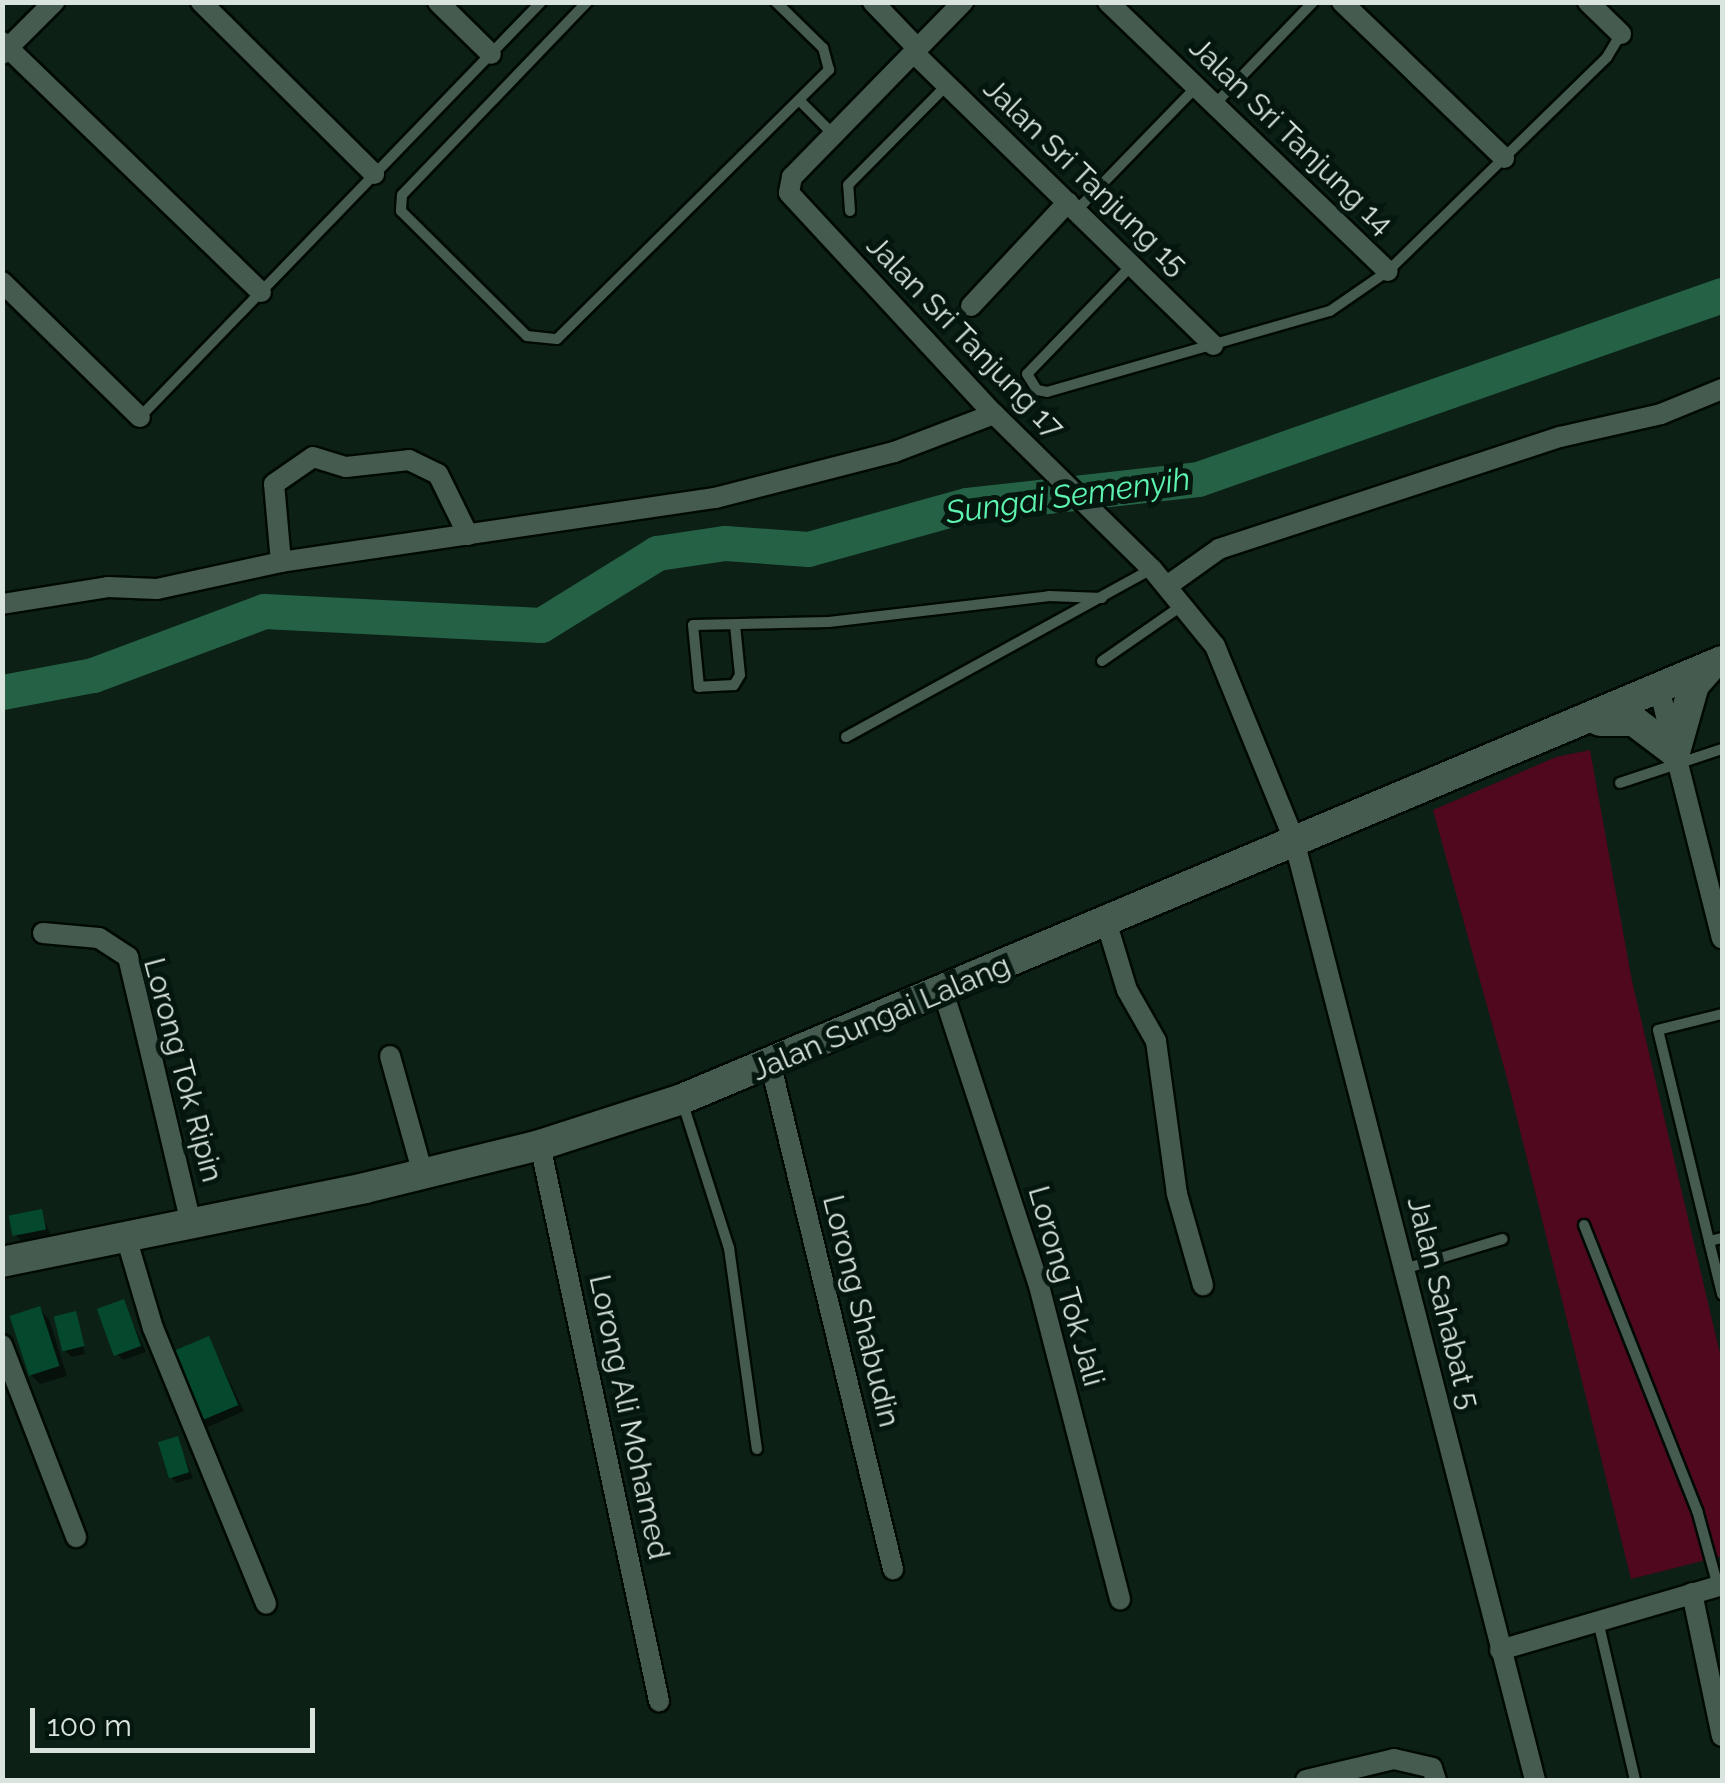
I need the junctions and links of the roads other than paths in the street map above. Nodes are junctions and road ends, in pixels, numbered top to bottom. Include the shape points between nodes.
1 (54, 2) edge
2 (201, 2) edge
3 (438, 2) edge
4 (541, 2) edge
5 (587, 2) edge
6 (776, 2) edge
7 (873, 2) edge
8 (963, 2) edge
9 (1108, 2) edge
10 (1313, 2) edge
11 (1342, 2) edge
12 (1588, 2) edge
13 (1621, 34) joint
14 (5, 48) edge
15 (916, 51) junction
16 (490, 54) junction
17 (947, 85) junction
18 (1196, 87) junction
19 (799, 100) junction
20 (1215, 104) junction
21 (834, 134) junction
22 (1504, 158) junction
23 (374, 174) junction
24 (1072, 206) junction
25 (850, 211) dead end
26 (1132, 264) junction
27 (1388, 271) junction
28 (2, 282) edge
29 (261, 292) junction
30 (971, 306) dead end
31 (1213, 345) junction
32 (1722, 389) edge
33 (994, 414) junction
34 (140, 417) joint
35 (468, 536) junction
36 (281, 562) junction
37 (1152, 570) junction
38 (1167, 586) junction
39 (1102, 598) junction
40 (2, 604) edge
41 (1184, 604) junction
42 (734, 625) junction
43 (1102, 661) dead end
44 (1716, 665) edge
45 (1660, 692) junction
46 (1588, 722) junction
47 (846, 736) dead end
48 (1722, 749) edge
49 (1676, 757) junction
50 (1620, 784) dead end
51 (1294, 840) junction
52 (1106, 922) junction
53 (43, 933) dead end
54 (1722, 938) edge
55 (943, 992) junction
56 (1722, 1014) edge
57 (390, 1056) dead end
58 (771, 1066) junction
59 (682, 1100) junction
60 (540, 1145) junction
61 (424, 1174) junction
62 (191, 1224) junction
63 (1584, 1225) dead end
64 (126, 1237) junction
65 (1722, 1238) edge
66 (1503, 1239) dead end
67 (1709, 1241) junction
68 (2, 1262) edge
69 (1403, 1270) junction
70 (1203, 1286) dead end
71 (1722, 1294) edge
72 (2, 1345) edge
73 (757, 1449) dead end
74 (76, 1537) dead end
75 (893, 1570) dead end
76 (1720, 1585) edge
77 (1692, 1594) junction
78 (1120, 1600) dead end
79 (266, 1604) dead end
80 (1598, 1620) junction
81 (1500, 1650) junction
82 (1716, 1676) edge
83 (659, 1701) dead end
84 (1722, 1736) edge
85 (1434, 1774) edge
86 (1306, 1780) edge
87 (1535, 1780) edge
88 (1634, 1780) edge

1 - 14 street
2 - 23 street
3 - 16 street
4 - 16 lane
5 - 19 lane via 402,195 401,211 527,336 557,340
6 - 19 lane via 822,48 829,70
7 - 15 street, Jalan Sri Tanjung 15
8 - 15 street, Jalan Sri Tanjung 17
9 - 18 street, Jalan Sri Tanjung 14
10 - 20 lane
11 - 22 street
12 - 13 street
13 - 22 lane via 1607,58
14 - 29 street
15 - 17 street, Jalan Sri Tanjung 15
15 - 21 street, Jalan Sri Tanjung 17
16 - 23 lane
17 - 24 street, Jalan Sri Tanjung 15
17 - 25 lane, Jalan Sri Tanjung 17 via 848,185
18 - 20 street, Jalan Sri Tanjung 14
18 - 24 lane
19 - 21 lane
20 - 27 street, Jalan Sri Tanjung 14
21 - 33 street, Jalan Sri Tanjung 17 via 792,176 789,192
22 - 27 lane
23 - 29 lane
24 - 26 street, Jalan Sri Tanjung 15
24 - 30 street
26 - 31 street, Jalan Sri Tanjung 15
26 - 31 lane via 1027,374 1030,383 1048,392
27 - 31 lane via 1330,311
28 - 34 street
29 - 34 lane
32 - 38 street via 1661,414 1560,438 1218,550
33 - 35 street via 894,452 732,494
33 - 37 street, Jalan Sri Tanjung 17
35 - 36 street
35 - 36 street via 438,474 409,460 346,468 314,456 274,484
36 - 40 street via 157,589 108,587
37 - 38 street, Jalan Sri Tanjung 17
37 - 39 lane
38 - 41 street, Jalan Sri Tanjung 17
39 - 42 lane via 1049,596 830,622
39 - 47 lane
41 - 43 lane
41 - 51 street, Jalan Sri Tanjung 17 via 1215,646
42 - 42 lane via 693,625 699,687 734,685 740,675
44 - 45 street, Jalan Sungai Lalang
44 - 49 street via 1694,686
45 - 46 street, Jalan Sungai Lalang
45 - 49 street
46 - 49 street via 1634,721
46 - 51 street, Jalan Sungai Lalang
48 - 49 lane
49 - 50 lane
49 - 54 street
51 - 52 street, Jalan Sungai Lalang
51 - 69 street, Jalan Sahabat 5
52 - 55 street, Jalan Sungai Lalang
52 - 70 street via 1127,990 1156,1041 1177,1194
53 - 62 street, Lorong Tok Ripin via 99,938 128,957
55 - 58 street, Jalan Sungai Lalang
55 - 78 street, Lorong Tok Jali via 1038,1282
56 - 67 lane via 1658,1030
57 - 61 street
58 - 59 street, Jalan Sungai Lalang
58 - 75 street, Lorong Shabudin
59 - 60 street, Jalan Sungai Lalang
59 - 73 lane via 728,1248
60 - 61 street, Jalan Sungai Lalang
60 - 83 street, Lorong Ali Mohamed
61 - 62 street, Jalan Sungai Lalang
62 - 64 street, Jalan Sungai Lalang
63 - 76 lane via 1690,1491
64 - 68 street, Jalan Sungai Lalang
64 - 79 street via 152,1328
65 - 67 lane
66 - 69 lane
67 - 71 lane
69 - 81 street, Jalan Sahabat 5
72 - 74 street
76 - 77 street
77 - 80 street
77 - 82 street
80 - 81 street
80 - 88 lane
81 - 87 street, Jalan Sahabat 5
82 - 84 street
85 - 86 street via 1394,1759

